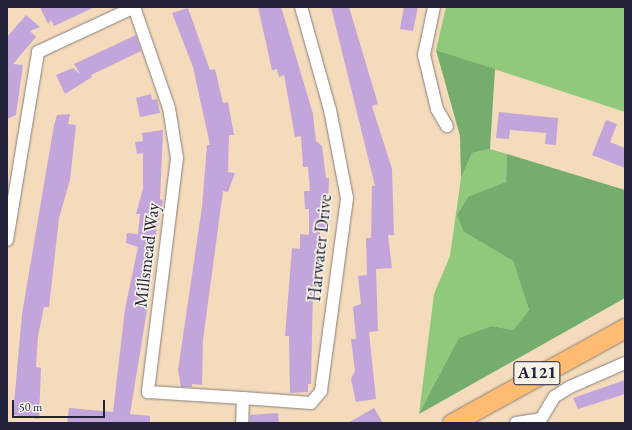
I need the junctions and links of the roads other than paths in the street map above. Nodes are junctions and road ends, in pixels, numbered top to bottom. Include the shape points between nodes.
1 (134, 7) edge
2 (301, 7) edge
3 (434, 7) edge
4 (447, 126) dead end
5 (7, 240) edge
6 (625, 328) edge
7 (625, 363) edge
8 (243, 398) junction
9 (543, 421) edge
10 (242, 423) edge
11 (452, 423) edge
12 (516, 423) edge

1 - 5 street via 38,52
1 - 8 street, Millsmead Way via 169,108 177,158 148,392
2 - 8 street, Harwater Drive via 330,110 347,198 321,391 311,403
3 - 4 street via 424,55 437,109
6 - 11 main road, A121
7 - 9 street via 570,387 554,397
8 - 10 street
9 - 12 street

